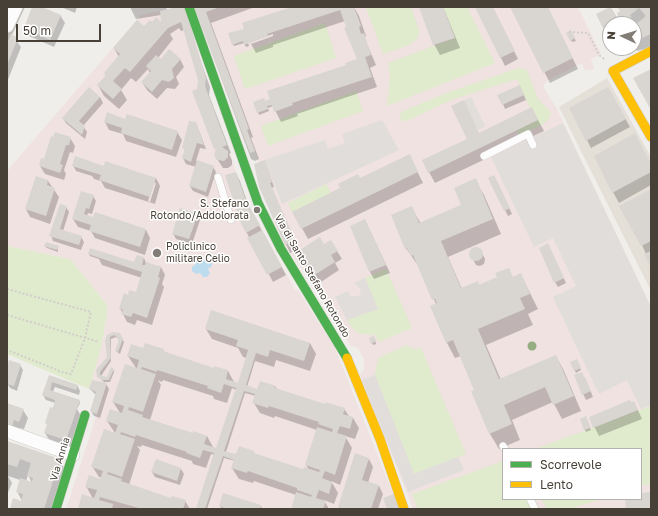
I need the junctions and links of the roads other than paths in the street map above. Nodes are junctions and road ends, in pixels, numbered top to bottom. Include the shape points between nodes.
1 (16, 7) edge
2 (189, 7) edge
3 (7, 26) edge
4 (651, 51) edge
5 (651, 137) edge
6 (534, 144) dead end
7 (484, 156) dead end
8 (218, 177) dead end
9 (231, 220) dead end
10 (85, 415) dead end
11 (7, 431) edge
12 (73, 454) junction
13 (530, 500) edge
14 (56, 509) edge
15 (404, 509) edge
16 (535, 509) edge

1 - 3 street
2 - 15 street, Via di Santo Stefano Rotondo via 258,203 281,249 348,361 378,433
4 - 5 street via 613,71
6 - 7 lane via 528,134
8 - 9 lane
10 - 12 street, Via Annia
11 - 12 street
12 - 14 street, Via Annia
13 - 16 lane

